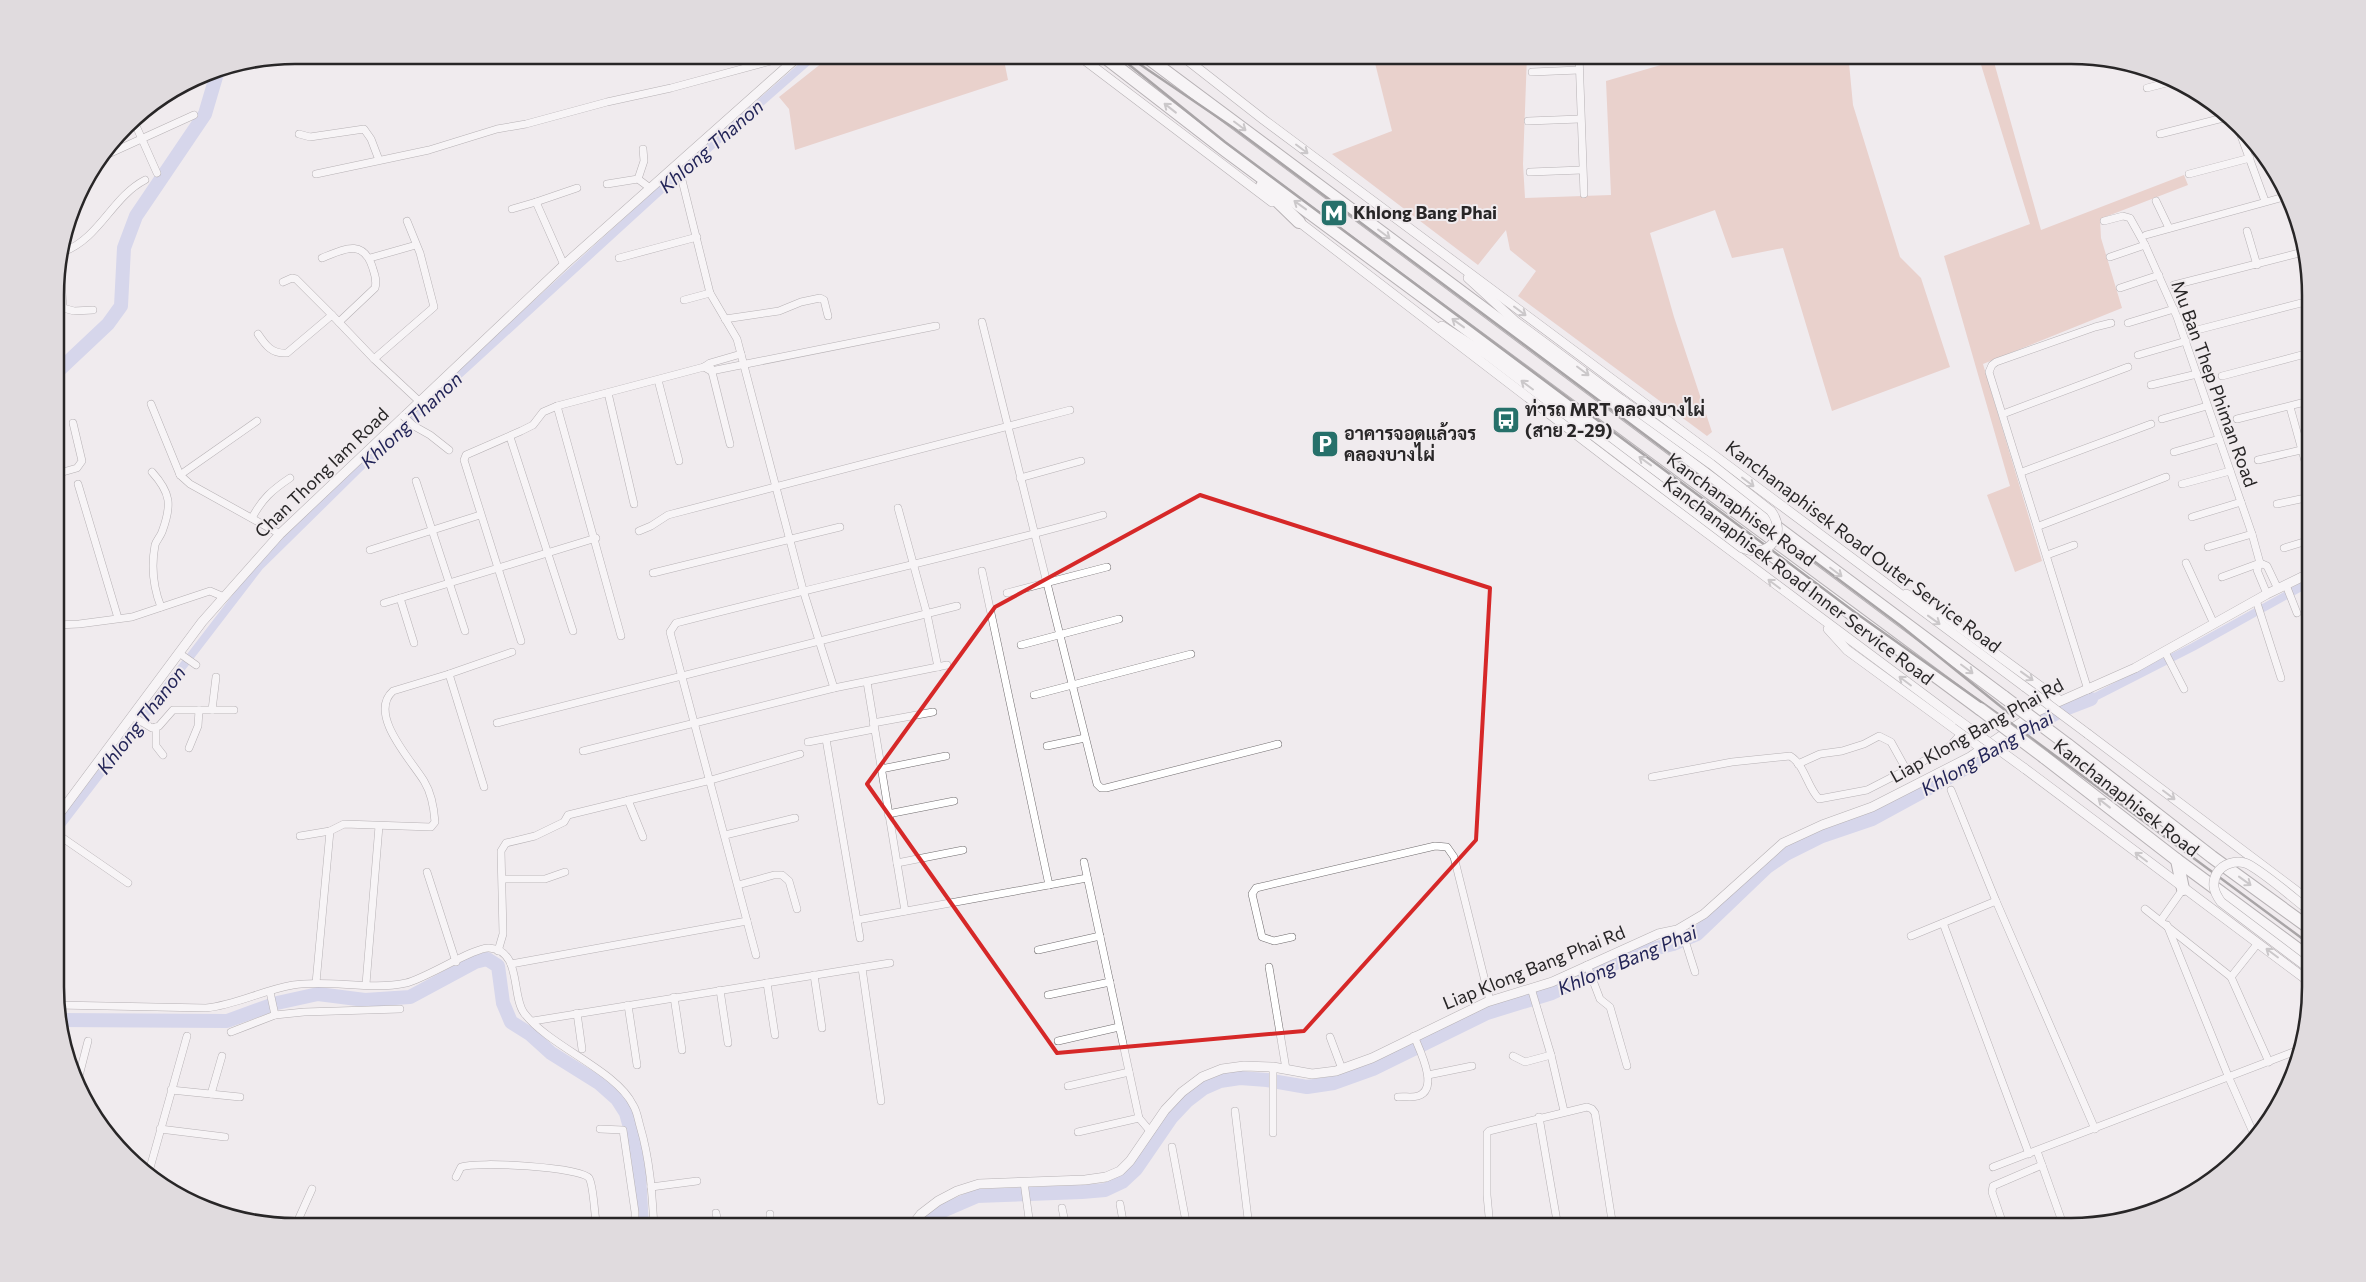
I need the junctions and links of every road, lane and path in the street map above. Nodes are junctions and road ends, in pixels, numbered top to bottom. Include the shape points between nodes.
1 (760, 64) edge
2 (790, 64) edge
3 (1090, 64) edge
4 (1114, 64) edge
5 (1156, 64) edge
6 (1193, 64) edge
7 (1579, 64) edge
8 (1579, 70) junction
9 (1532, 72) dead end
10 (2165, 83) edge
11 (2147, 88) dead end
12 (194, 115) dead end
13 (1580, 119) junction
14 (2221, 119) edge
15 (1528, 121) dead end
16 (136, 126) edge
17 (299, 134) dead end
18 (2160, 134) dead end
19 (142, 139) junction
20 (2243, 140) edge
21 (643, 149) dead end
22 (1226, 151) junction
23 (113, 152) edge
24 (2250, 158) junction
25 (379, 160) junction
26 (678, 168) junction
27 (1582, 170) junction
28 (157, 172) dead end
29 (1530, 172) dead end
30 (316, 174) dead end
31 (2189, 174) dead end
32 (145, 180) dead end
33 (638, 180) junction
34 (607, 184) dead end
35 (577, 188) dead end
36 (650, 188) junction
37 (1584, 194) dead end
38 (2281, 198) edge
39 (2156, 201) dead end
40 (2265, 201) junction
41 (536, 202) junction
42 (512, 209) dead end
43 (408, 221) dead end
44 (1299, 222) junction
45 (2104, 222) dead end
46 (2169, 228) junction
47 (2247, 231) dead end
48 (2146, 235) dead end
49 (697, 237) junction
50 (1424, 240) junction
51 (416, 245) junction
52 (2145, 245) junction
53 (68, 249) edge
54 (2298, 253) edge
55 (2110, 257) dead end
56 (322, 258) dead end
57 (370, 258) junction
58 (619, 258) dead end
59 (2257, 264) junction
60 (564, 265) junction
61 (2159, 275) junction
62 (282, 282) dead end
63 (2174, 286) dead end
64 (1385, 288) junction
65 (2120, 288) dead end
66 (710, 293) junction
67 (684, 300) dead end
68 (2302, 303) edge
69 (64, 308) edge
70 (2174, 309) junction
71 (94, 310) dead end
72 (332, 315) junction
73 (828, 316) dead end
74 (725, 319) junction
75 (339, 322) junction
76 (982, 322) dead end
77 (2128, 323) dead end
78 (2111, 324) dead end
79 (936, 326) dead end
80 (2197, 330) dead end
81 (258, 334) dead end
82 (2186, 342) junction
83 (742, 354) junction
84 (2138, 355) dead end
85 (2302, 356) edge
86 (374, 359) junction
87 (744, 363) junction
88 (708, 367) junction
89 (2128, 367) dead end
90 (2197, 374) junction
91 (2222, 376) dead end
92 (658, 380) junction
93 (2152, 386) dead end
94 (608, 393) junction
95 (419, 401) junction
96 (2302, 403) edge
97 (151, 404) dead end
98 (557, 406) junction
99 (2207, 406) junction
100 (2290, 407) junction
101 (1070, 410) dead end
102 (2003, 414) junction
103 (404, 415) junction
104 (2162, 419) dead end
105 (2237, 419) dead end
106 (257, 421) dead end
107 (73, 423) dead end
108 (2151, 424) dead end
109 (1008, 428) junction
110 (510, 437) junction
111 (2219, 438) junction
112 (730, 444) dead end
113 (449, 450) dead end
114 (2300, 450) junction
115 (2174, 452) dead end
116 (2302, 454) edge
117 (2258, 460) dead end
118 (678, 461) dead end
119 (1081, 461) dead end
120 (64, 472) edge
121 (152, 472) dead end
122 (2022, 472) junction
123 (2230, 472) junction
124 (180, 475) junction
125 (2166, 477) dead end
126 (290, 478) dead end
127 (1020, 478) junction
128 (416, 481) dead end
129 (78, 484) dead end
130 (2182, 484) dead end
131 (774, 487) junction
132 (2302, 499) edge
133 (2241, 502) junction
134 (634, 504) dead end
135 (2277, 504) dead end
136 (898, 508) dead end
137 (480, 515) junction
138 (1103, 515) dead end
139 (2192, 517) dead end
140 (252, 518) junction
141 (840, 526) dead end
142 (2038, 526) junction
143 (432, 530) junction
144 (639, 531) dead end
145 (280, 534) junction
146 (1035, 534) junction
147 (2252, 534) junction
148 (596, 538) junction
149 (789, 538) junction
150 (2302, 542) edge
151 (2074, 545) dead end
152 (2208, 547) dead end
153 (2284, 548) dead end
154 (370, 550) dead end
155 (548, 554) junction
156 (2047, 555) junction
157 (2186, 563) dead end
158 (2260, 563) junction
159 (914, 564) junction
160 (1107, 567) dead end
161 (498, 570) junction
162 (982, 571) dead end
163 (653, 573) dead end
164 (2222, 577) dead end
165 (2302, 577) edge
166 (1884, 583) junction
167 (449, 584) junction
168 (1047, 584) junction
169 (2284, 587) junction
170 (803, 590) junction
171 (1008, 593) dead end
172 (2267, 594) junction
173 (224, 597) junction
174 (400, 598) junction
175 (2257, 602) junction
176 (384, 603) dead end
177 (957, 606) dead end
178 (161, 607) junction
179 (2297, 613) dead end
180 (926, 614) junction
181 (1814, 614) junction
182 (118, 618) junction
183 (1119, 619) dead end
184 (64, 624) edge
185 (2214, 624) junction
186 (573, 631) dead end
187 (465, 632) dead end
188 (1061, 635) junction
189 (621, 636) dead end
190 (521, 641) dead end
191 (414, 643) dead end
192 (820, 643) junction
193 (1021, 645) dead end
194 (512, 652) dead end
195 (2166, 653) junction
196 (181, 654) junction
197 (1191, 654) dead end
198 (196, 665) dead end
199 (947, 665) dead end
200 (938, 667) junction
201 (449, 674) junction
202 (216, 676) dead end
203 (684, 677) junction
204 (2280, 678) dead end
205 (867, 682) junction
206 (1074, 686) junction
207 (834, 688) junction
208 (2184, 689) dead end
209 (2088, 690) junction
210 (1034, 695) dead end
211 (2059, 700) junction
212 (199, 710) junction
213 (212, 710) junction
214 (234, 710) dead end
215 (933, 712) dead end
216 (134, 718) junction
217 (498, 723) dead end
218 (695, 724) junction
219 (873, 726) junction
220 (156, 727) junction
221 (1961, 734) junction
222 (1085, 738) junction
223 (826, 739) junction
224 (808, 742) dead end
225 (1278, 744) dead end
226 (1046, 746) dead end
227 (189, 748) dead end
228 (1981, 748) junction
229 (583, 751) dead end
230 (800, 754) dead end
231 (164, 755) dead end
232 (946, 756) dead end
233 (1798, 764) junction
234 (880, 769) junction
235 (1906, 769) junction
236 (1652, 777) dead end
237 (711, 780) junction
238 (484, 787) dead end
239 (1951, 790) dead end
240 (628, 800) junction
241 (954, 802) dead end
242 (64, 808) edge
243 (888, 814) junction
244 (794, 818) dead end
245 (379, 826) junction
246 (330, 831) junction
247 (300, 836) dead end
248 (725, 836) junction
249 (643, 838) dead end
250 (64, 839) edge
251 (963, 850) dead end
252 (2177, 860) junction
253 (897, 862) junction
254 (1084, 862) dead end
255 (427, 872) dead end
256 (565, 872) dead end
257 (1087, 878) junction
258 (503, 879) junction
259 (128, 883) dead end
260 (738, 885) junction
261 (1049, 885) junction
262 (2183, 889) junction
263 (2302, 895) edge
264 (1996, 901) junction
265 (2302, 905) edge
266 (2145, 908) dead end
267 (797, 909) dead end
268 (905, 911) junction
269 (857, 920) junction
270 (2161, 920) junction
271 (747, 921) junction
272 (2302, 922) edge
273 (1943, 923) junction
274 (2167, 925) junction
275 (1682, 931) junction
276 (1100, 936) junction
277 (1911, 936) dead end
278 (1292, 937) dead end
279 (860, 938) dead end
280 (2258, 943) junction
281 (1038, 950) dead end
282 (498, 951) junction
283 (2302, 952) edge
284 (756, 955) dead end
285 (456, 962) junction
286 (890, 963) dead end
287 (2302, 963) edge
288 (511, 964) junction
289 (1269, 967) dead end
290 (1588, 967) junction
291 (862, 968) junction
292 (1695, 972) dead end
293 (814, 975) junction
294 (2302, 976) edge
295 (2231, 977) junction
296 (767, 982) junction
297 (1110, 982) junction
298 (316, 983) junction
299 (366, 984) junction
300 (720, 990) junction
301 (1532, 991) junction
302 (270, 993) junction
303 (1048, 995) dead end
304 (674, 997) junction
305 (1490, 1001) junction
306 (628, 1004) junction
307 (64, 1005) edge
308 (400, 1009) dead end
309 (577, 1013) junction
310 (275, 1014) junction
311 (533, 1021) junction
312 (1120, 1027) junction
313 (822, 1028) dead end
314 (231, 1032) dead end
315 (775, 1035) dead end
316 (187, 1036) dead end
317 (1330, 1037) dead end
318 (1415, 1038) junction
319 (88, 1041) dead end
320 (1058, 1041) dead end
321 (728, 1042) dead end
322 (582, 1049) dead end
323 (682, 1050) dead end
324 (2293, 1052) edge
325 (222, 1056) dead end
326 (1513, 1056) dead end
327 (1552, 1056) junction
328 (2269, 1062) junction
329 (637, 1065) dead end
330 (1472, 1066) dead end
331 (1627, 1066) dead end
332 (1272, 1069) junction
333 (1286, 1069) junction
334 (1342, 1069) junction
335 (1129, 1072) junction
336 (80, 1073) edge
337 (1428, 1075) junction
338 (2229, 1078) junction
339 (1068, 1086) dead end
340 (171, 1090) junction
341 (211, 1094) junction
342 (1398, 1096) dead end
343 (240, 1097) dead end
344 (881, 1101) dead end
345 (1235, 1111) dead end
346 (1564, 1111) junction
347 (1139, 1118) junction
348 (1539, 1118) junction
349 (160, 1129) junction
350 (600, 1129) dead end
351 (2095, 1129) junction
352 (2254, 1129) edge
353 (1150, 1131) junction
354 (1078, 1132) dead end
355 (1273, 1134) dead end
356 (225, 1137) dead end
357 (1172, 1147) dead end
358 (2037, 1150) junction
359 (2029, 1154) junction
360 (2042, 1165) junction
361 (1994, 1167) dead end
362 (150, 1168) edge
363 (456, 1177) dead end
364 (697, 1182) dead end
365 (1024, 1184) junction
366 (652, 1187) junction
367 (312, 1189) dead end
368 (1120, 1204) dead end
369 (1062, 1208) dead end
370 (716, 1213) dead end
371 (770, 1214) dead end
372 (299, 1218) edge
373 (596, 1218) edge
374 (635, 1218) edge
375 (654, 1218) edge
376 (717, 1218) edge
377 (770, 1218) edge
378 (918, 1218) edge
379 (1028, 1218) edge
380 (1064, 1218) edge
381 (1122, 1218) edge
382 (1185, 1218) edge
383 (1248, 1218) edge
384 (1489, 1218) edge
385 (1556, 1218) edge
386 (1612, 1218) edge
387 (2001, 1218) edge
388 (2061, 1218) edge

1 - 25 street via 497,129 429,150
2 - 26 main road, Chan Thong Iam Road
3 - 44 main road, Kanchanaphisek Road Inner Service Road
22 -> 4 highway, Kanchanaphisek Road
5 -> 272 highway, Kanchanaphisek Road, bridge
6 -> 50 main road, Kanchanaphisek Road Outer Service Road
7 - 8 street
8 - 9 street
8 - 13 street
10 - 11 street
12 - 19 street
13 - 15 street
13 - 27 street
14 - 18 street
16 - 19 street
17 - 25 street via 310,137 364,129
19 - 23 street
19 - 28 street
20 - 24 street
21 - 33 street via 644,161
22 - 44 highway
252 -> 22 highway, Kanchanaphisek Road, bridge via 1980,709
24 - 31 street
24 - 40 street
25 - 30 street
26 - 36 main road, Chan Thong Iam Road
26 - 49 street
27 - 29 street
27 - 37 street
32 - 53 street via 130,190 86,238
33 - 34 street
33 - 36 street
35 - 41 street
36 - 60 main road, Chan Thong Iam Road
38 - 40 street
39 - 46 street
40 - 46 street
41 - 42 street
41 - 60 street
43 - 51 street
44 - 64 main road, Kanchanaphisek Road Inner Service Road
45 - 52 street, Mu Ban Thep Phiman Road via 2128,216
46 - 48 street
47 - 59 street
49 - 58 street
49 - 66 street
50 -> 64 main road, bridge via 1515,321 1771,511 1779,528 1773,543 1760,551 1750,552 1742,548 1487,355
50 -> 166 main road, Kanchanaphisek Road Outer Service Road
51 - 57 street
51 - 86 street via 434,307
52 - 55 street
52 - 61 street, Mu Ban Thep Phiman Road
54 - 59 street
56 - 57 street via 347,248 359,249
57 - 75 street via 375,288
59 - 63 street
60 - 95 main road, Chan Thong Iam Road
61 - 65 street
61 - 70 street, Mu Ban Thep Phiman Road
62 - 72 street via 296,278
181 -> 64 main road, Kanchanaphisek Road Inner Service Road
66 - 67 street
66 - 74 street
68 - 80 street
69 - 71 street
70 - 77 street
70 - 82 street, Mu Ban Thep Phiman Road
72 - 75 street
72 - 81 street via 287,353 267,348
73 - 74 street via 824,300 820,298 779,311
74 - 83 street
75 - 86 street
76 - 109 street
78 - 102 street via 2096,326 1992,365 1989,372
79 - 87 street
82 - 84 street
82 - 90 street, Mu Ban Thep Phiman Road
83 - 87 street
83 - 88 street
85 - 91 street
86 - 95 street
87 - 88 street
87 - 131 street
88 - 92 street
88 - 112 street
89 - 102 street
90 - 93 street
90 - 99 street, Mu Ban Thep Phiman Road
92 - 94 street
92 - 118 street
94 - 98 street
94 - 134 street
95 - 103 main road, Chan Thong Iam Road
96 - 100 street
97 - 124 street
98 - 110 street via 543,412 533,424
98 - 148 street
99 - 104 street
99 - 111 street, Mu Ban Thep Phiman Road
100 - 105 street
100 - 114 street
101 - 109 street
102 - 122 street
103 - 113 street, bridge via 414,426
103 - 145 main road, Chan Thong Iam Road
106 - 124 street
107 - 120 street via 82,461 77,468
108 - 122 street
109 - 127 street
109 - 131 street
110 - 137 street via 466,455 464,460
110 - 155 street
111 - 115 street
111 - 123 street, Mu Ban Thep Phiman Road
114 - 116 street
114 - 117 street
119 - 127 street
121 - 178 street via 168,494 167,517 155,543 153,567 153,582
122 - 142 street
123 - 130 street
123 - 133 street, Mu Ban Thep Phiman Road
124 - 140 street via 190,484
125 - 142 street
126 - 140 street via 270,491
127 - 146 street
128 - 143 street
129 - 182 street
131 - 144 street via 668,514
131 - 149 street
132 - 135 street
133 - 139 street
133 - 147 street, Mu Ban Thep Phiman Road
136 - 159 street
137 - 143 street
137 - 161 street
138 - 146 street
140 - 145 street
141 - 149 street
142 - 156 street
143 - 154 street
143 - 167 street
145 - 173 main road, Chan Thong Iam Road
146 - 159 street
146 - 168 street
147 - 152 street
147 - 158 street, Mu Ban Thep Phiman Road
148 - 155 street
148 - 189 street
149 - 163 street
149 - 170 street
150 - 153 street
151 - 156 street
155 - 161 street
155 - 186 street
156 - 209 street
157 - 185 street
158 - 164 street
158 - 169 street, Mu Ban Thep Phiman Road via 2267,566
158 - 172 street, Mu Ban Thep Phiman Road via 2257,570
159 - 170 street
159 - 180 street
160 - 168 street
161 - 167 street
161 - 190 street
162 - 261 street
165 - 169 main road, Liap Klong Bang Phai Rd
166 -> 211 main road via 1929,605
166 -> 263 main road, Kanchanaphisek Road Outer Service Road, bridge
167 - 174 street
167 - 187 street
168 - 171 street
168 - 188 street
169 - 172 main road, Liap Klong Bang Phai Rd
169 - 179 street, Mu Ban Thep Phiman Road
170 - 192 street
170 - 203 street via 676,623 670,632
172 - 175 main road, Liap Klong Bang Phai Rd
173 - 178 street via 210,591
173 - 196 main road, Chan Thong Iam Road
174 - 176 street
174 - 191 street
175 - 185 main road, Liap Klong Bang Phai Rd
175 - 204 street
177 - 180 street
178 - 182 street via 132,617
180 - 192 street
180 - 200 street
181 - 221 main road via 1847,650
262 -> 181 main road, Kanchanaphisek Road Inner Service Road, bridge
182 - 184 street
183 - 188 street
185 - 195 main road, Liap Klong Bang Phai Rd
188 - 193 street
188 - 206 street
192 - 203 street
192 - 207 street
194 - 201 street
195 - 208 street
195 - 209 main road, Liap Klong Bang Phai Rd
196 - 198 street
196 - 216 main road, Chan Thong Iam Road
197 - 206 street
199 - 200 street
200 - 205 street
201 - 238 street
201 - 245 street via 392,691 385,697 384,704 400,750 424,781 431,797 435,822 431,827
202 - 213 street
203 - 217 street
203 - 218 street
205 - 207 street
205 - 219 street
206 - 210 street
206 - 222 street
207 - 218 street
209 - 211 main road, Liap Klong Bang Phai Rd
211 - 228 main road, Liap Klong Bang Phai Rd
212 - 213 street
212 - 220 street via 173,710
212 - 227 street via 198,726
213 - 214 street
215 - 219 street
216 - 220 street
216 - 242 main road, Chan Thong Iam Road
218 - 229 street
218 - 237 street
219 - 223 street
219 - 234 street
220 - 231 street via 156,746
221 - 228 main road
221 - 235 street via 1947,749
222 - 225 street via 1097,784 1101,788
222 - 226 street
223 - 224 street
223 - 269 street
228 - 275 main road, Liap Klong Bang Phai Rd via 1970,757 1872,807 1822,824 1783,844
230 - 237 street
232 - 234 street
233 - 235 street via 1820,754 1858,746 1878,736 1891,742
233 - 235 street via 1819,799 1867,790
233 - 236 street via 1790,756 1783,755
234 - 243 street
237 - 240 street
237 - 248 street
239 - 264 street
240 - 249 street
240 - 258 street via 568,815 564,822 535,836 506,843 502,852
241 - 243 street
243 - 253 street
244 - 248 street
245 - 246 street via 344,824
245 - 299 street
246 - 247 street
246 - 298 street
248 - 260 street
250 - 259 street
251 - 253 street
252 - 262 highway
252 - 283 highway, Kanchanaphisek Road
253 - 268 street
254 - 257 street
255 - 285 street
256 - 258 street via 546,879
257 - 261 street
257 - 276 street
258 - 282 street via 503,934
260 - 267 street via 782,875 789,881
260 - 271 street
261 - 268 street
262 - 270 street
262 - 280 main road, Kanchanaphisek Road Inner Service Road
264 - 273 street
264 - 351 street
265 - 287 main road, bridge via 2245,863 2228,864 2214,880 2215,893 2221,902
266 - 270 street
268 - 269 street
269 - 279 street
270 - 274 street
271 - 284 street
271 - 288 street
273 - 277 street
273 - 359 street
274 - 295 street
274 - 338 street
275 - 290 main road, Liap Klong Bang Phai Rd via 1658,934
275 - 292 street
276 - 281 street
276 - 297 street
278 - 305 street via 1274,941 1262,937 1252,894 1256,888 1435,846 1447,847 1454,857
294 -> 280 main road, Kanchanaphisek Road Inner Service Road
280 - 295 street
282 - 285 street via 489,948
282 - 288 street
285 - 299 street via 408,983 392,986
286 - 291 street
288 - 311 street via 518,999
289 - 333 street
290 - 301 main road, Liap Klong Bang Phai Rd
290 - 331 street via 1600,999 1610,1007
291 - 293 street
291 - 344 street
293 - 296 street
293 - 313 street
295 - 328 street
296 - 300 street
296 - 315 street
297 - 303 street
297 - 312 street
298 - 299 street
298 - 302 street via 292,985
300 - 304 street
300 - 321 street
301 - 305 main road, Liap Klong Bang Phai Rd
301 - 327 street
302 - 307 street via 206,1008
302 - 310 street
304 - 306 street
304 - 323 street
305 - 318 main road, Liap Klong Bang Phai Rd
306 - 309 street
306 - 329 street
308 - 310 street
309 - 311 street
309 - 322 street
310 - 314 street
311 - 366 street via 623,1090 634,1105 649,1155
312 - 320 street
312 - 335 street
316 - 340 street
317 - 334 street
318 - 334 main road, Liap Klong Bang Phai Rd
318 - 337 street
319 - 336 street
324 - 328 street
325 - 341 street
326 - 327 street via 1525,1062
327 - 346 street
328 - 338 street
330 - 337 street
332 - 333 main road, Liap Klong Bang Phai Rd
332 - 353 main road, Liap Klong Bang Phai Rd via 1244,1066 1222,1069 1202,1077 1177,1098
332 - 355 street
333 - 334 main road, Liap Klong Bang Phai Rd via 1312,1074
335 - 339 street
335 - 347 street
337 - 342 street via 1424,1092 1418,1096
338 - 351 street
338 - 352 street
340 - 341 street
340 - 349 street
341 - 343 street
345 - 383 street
346 - 348 street
346 - 386 street via 1587,1107 1595,1113
347 - 353 street
347 - 354 street
348 - 384 street via 1487,1133
348 - 385 street
349 - 356 street
349 - 362 street
350 - 374 street via 623,1130
351 - 358 street
353 - 365 main road, Liap Klong Bang Phai Rd via 1130,1161 1120,1171 1106,1177
357 - 382 street
358 - 359 street
358 - 360 street
359 - 361 street
360 - 387 street via 1993,1186
360 - 388 street
363 - 373 street via 461,1167 475,1164 540,1166 583,1174 590,1181
364 - 366 street
365 - 378 main road, Liap Klong Bang Phai Rd via 980,1184 957,1191
365 - 379 street
366 - 375 street
367 - 372 street
368 - 381 street
369 - 380 street
370 - 376 street
371 - 377 street

